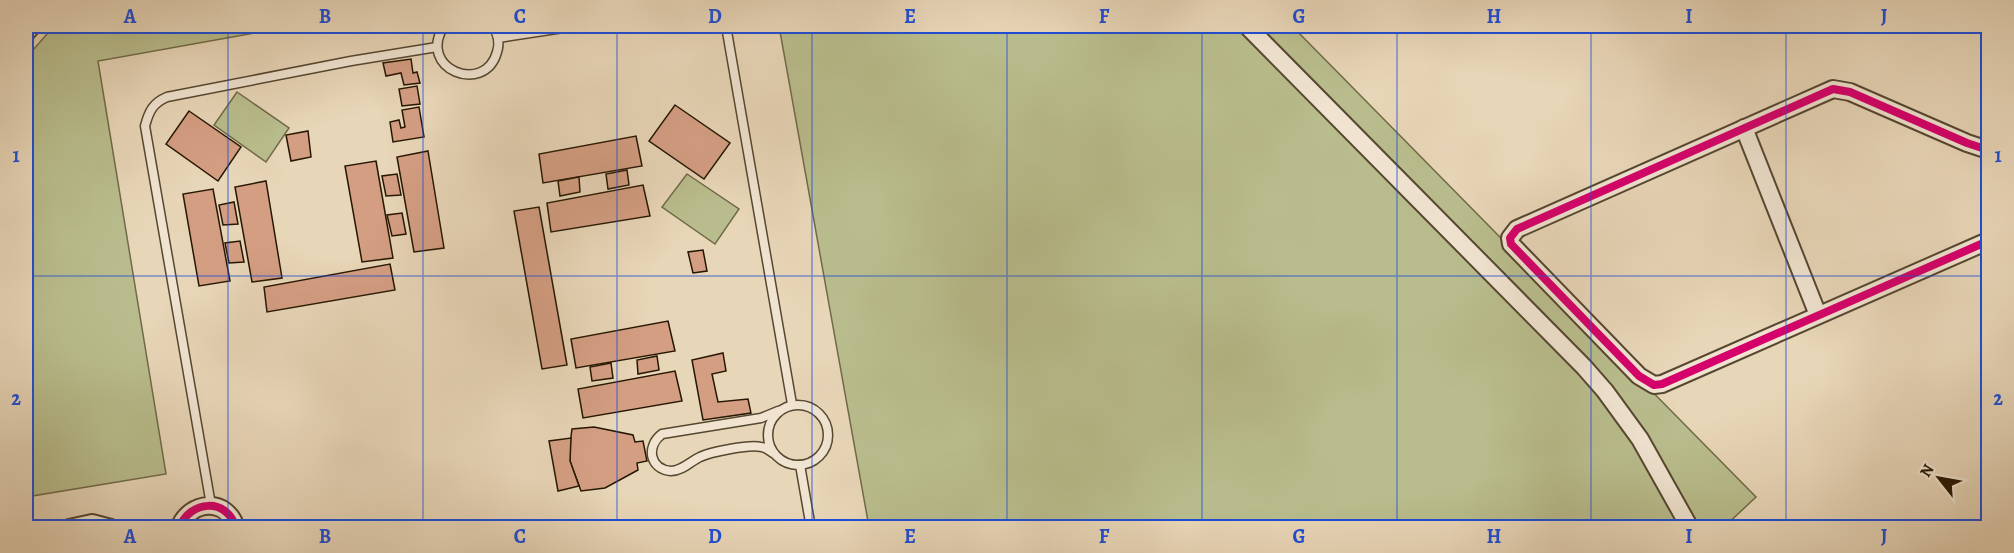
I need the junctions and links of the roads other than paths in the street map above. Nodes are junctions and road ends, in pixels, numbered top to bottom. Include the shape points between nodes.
1 (32, 26) edge
2 (444, 26) edge
3 (492, 26) edge
4 (576, 26) edge
5 (726, 26) edge
6 (1247, 26) edge
7 (26, 33) edge
8 (498, 38) junction
9 (437, 47) junction
10 (1744, 128) junction
11 (1989, 150) edge
12 (1989, 241) edge
13 (1818, 315) junction
14 (792, 404) junction
15 (778, 411) junction
16 (773, 453) junction
17 (800, 465) junction
18 (211, 505) junction
19 (178, 524) edge
20 (69, 528) edge
21 (111, 528) edge
22 (236, 528) edge
23 (811, 528) edge
24 (1690, 528) edge

1 - 7 street
2 - 9 lane
3 - 8 lane
4 - 8 lane
5 - 14 lane
6 - 24 street via 1584,367 1640,439
8 - 9 lane via 495,58 482,72 472,75 462,75 445,65
9 - 18 lane via 166,97 155,102 148,114 146,126
10 - 11 street via 1833,89 1850,92
10 - 13 street
10 - 13 street via 1517,229 1510,238 1511,244 1639,376 1654,385
12 - 13 street
14 - 15 lane
14 - 17 lane via 809,405 822,415 829,430 826,447 816,460
15 - 16 lane via 770,424 768,439
15 - 16 lane via 761,418 662,434 651,449 653,460 672,471 711,452 760,446
16 - 17 lane via 785,463
17 - 23 lane
18 - 19 street via 191,510
18 - 22 street via 229,514
20 - 21 street via 92,523

